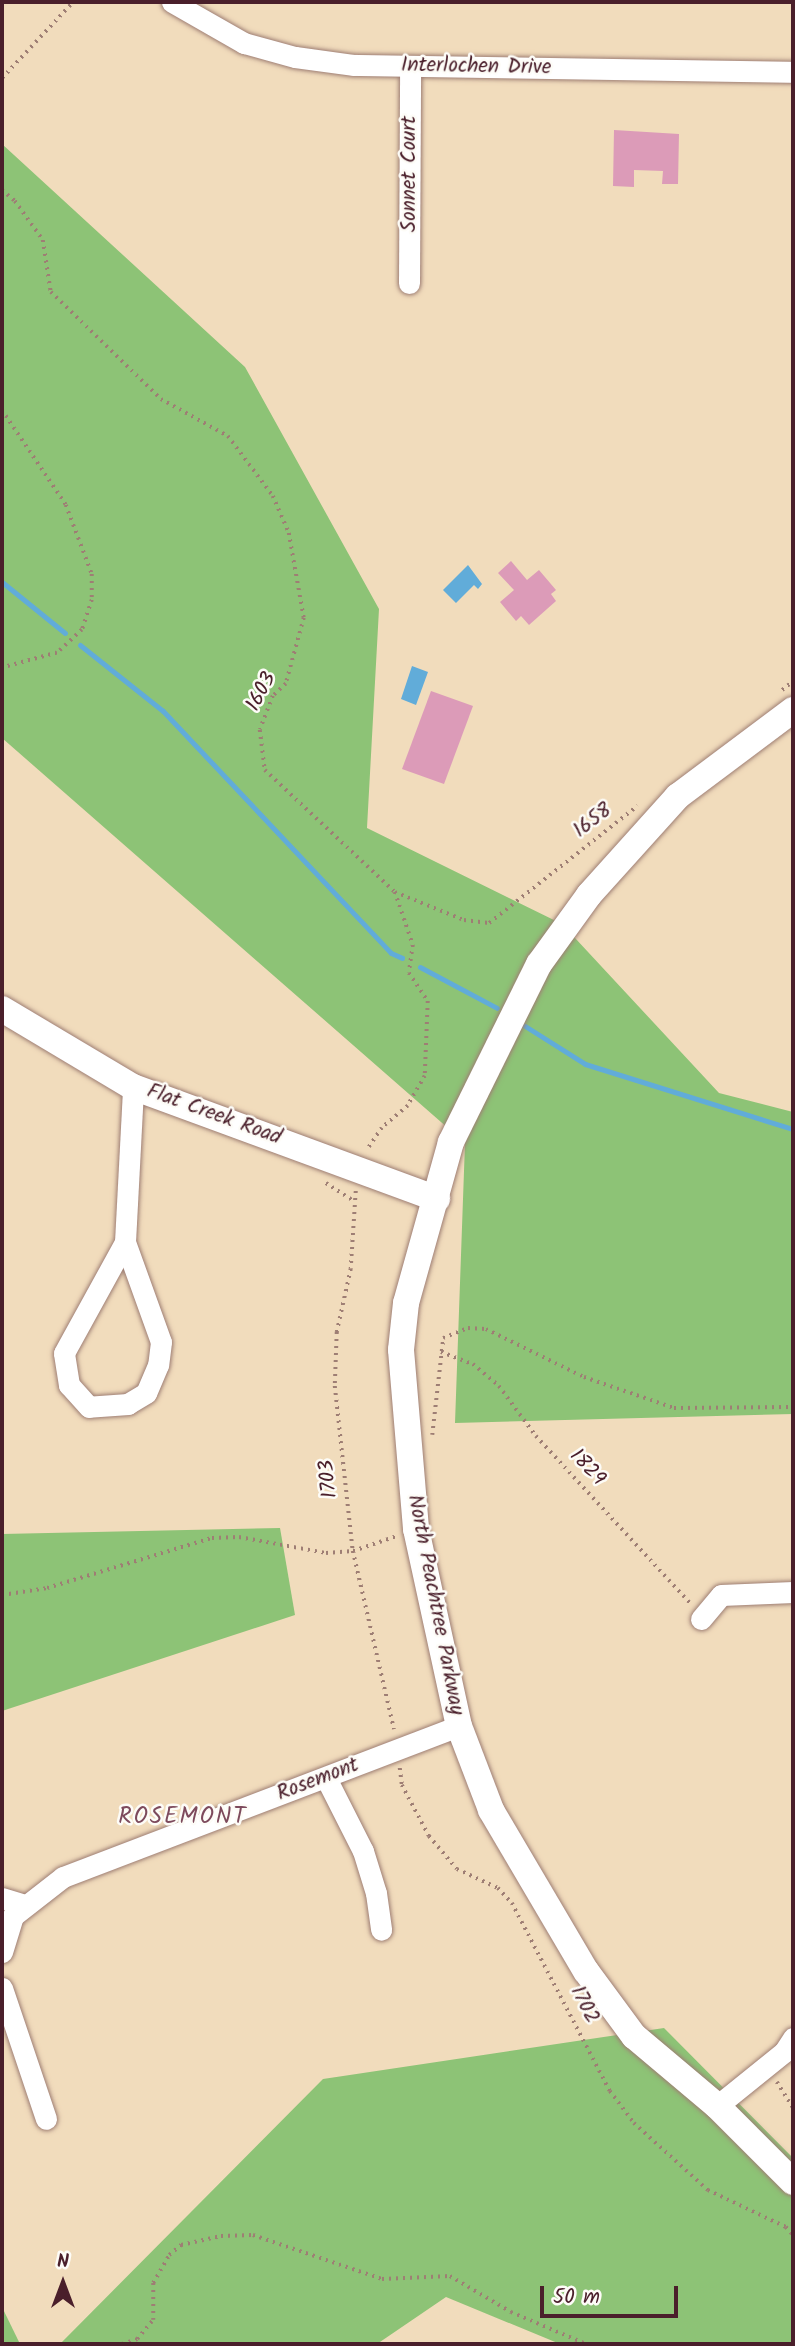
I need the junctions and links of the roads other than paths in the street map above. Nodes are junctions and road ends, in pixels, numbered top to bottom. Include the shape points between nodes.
1 (172, 2) edge
2 (410, 66) junction
3 (793, 72) edge
4 (409, 283) dead end
5 (785, 702) edge
6 (2, 1009) edge
7 (133, 1087) junction
8 (437, 1199) junction
9 (125, 1242) junction
10 (793, 1592) edge
11 (701, 1619) road end
12 (459, 1726) junction
13 (326, 1778) junction
14 (2, 1898) edge
15 (25, 1905) junction
16 (381, 1930) dead end
17 (2, 1952) edge
18 (2, 1988) edge
19 (793, 2038) edge
20 (717, 2106) junction
21 (46, 2119) dead end
22 (793, 2182) edge

1 - 2 street, Interlochen Drive via 244,43 295,57
2 - 3 street, Interlochen Drive
2 - 4 street, Sonnet Court
5 - 8 street, North Peachtree Parkway via 678,796 589,895 520,996 452,1142
6 - 7 street, Flat Creek Road
7 - 8 street, Flat Creek Road
7 - 9 street
8 - 12 street, North Peachtree Parkway via 407,1303 401,1387 416,1529
9 - 9 street via 161,1342 158,1365 146,1393 128,1404 89,1406 69,1385 64,1353
10 - 11 street via 721,1595
12 - 13 street, Rosemont
12 - 20 street, North Peachtree Parkway via 491,1810 586,1971 634,2036
13 - 15 street, Rosemont via 108,1857 63,1877
13 - 16 street via 363,1851
14 - 15 street
15 - 17 street, Rosemont via 13,1916
18 - 21 street
19 - 20 street via 785,2052
20 - 22 street, North Peachtree Parkway

